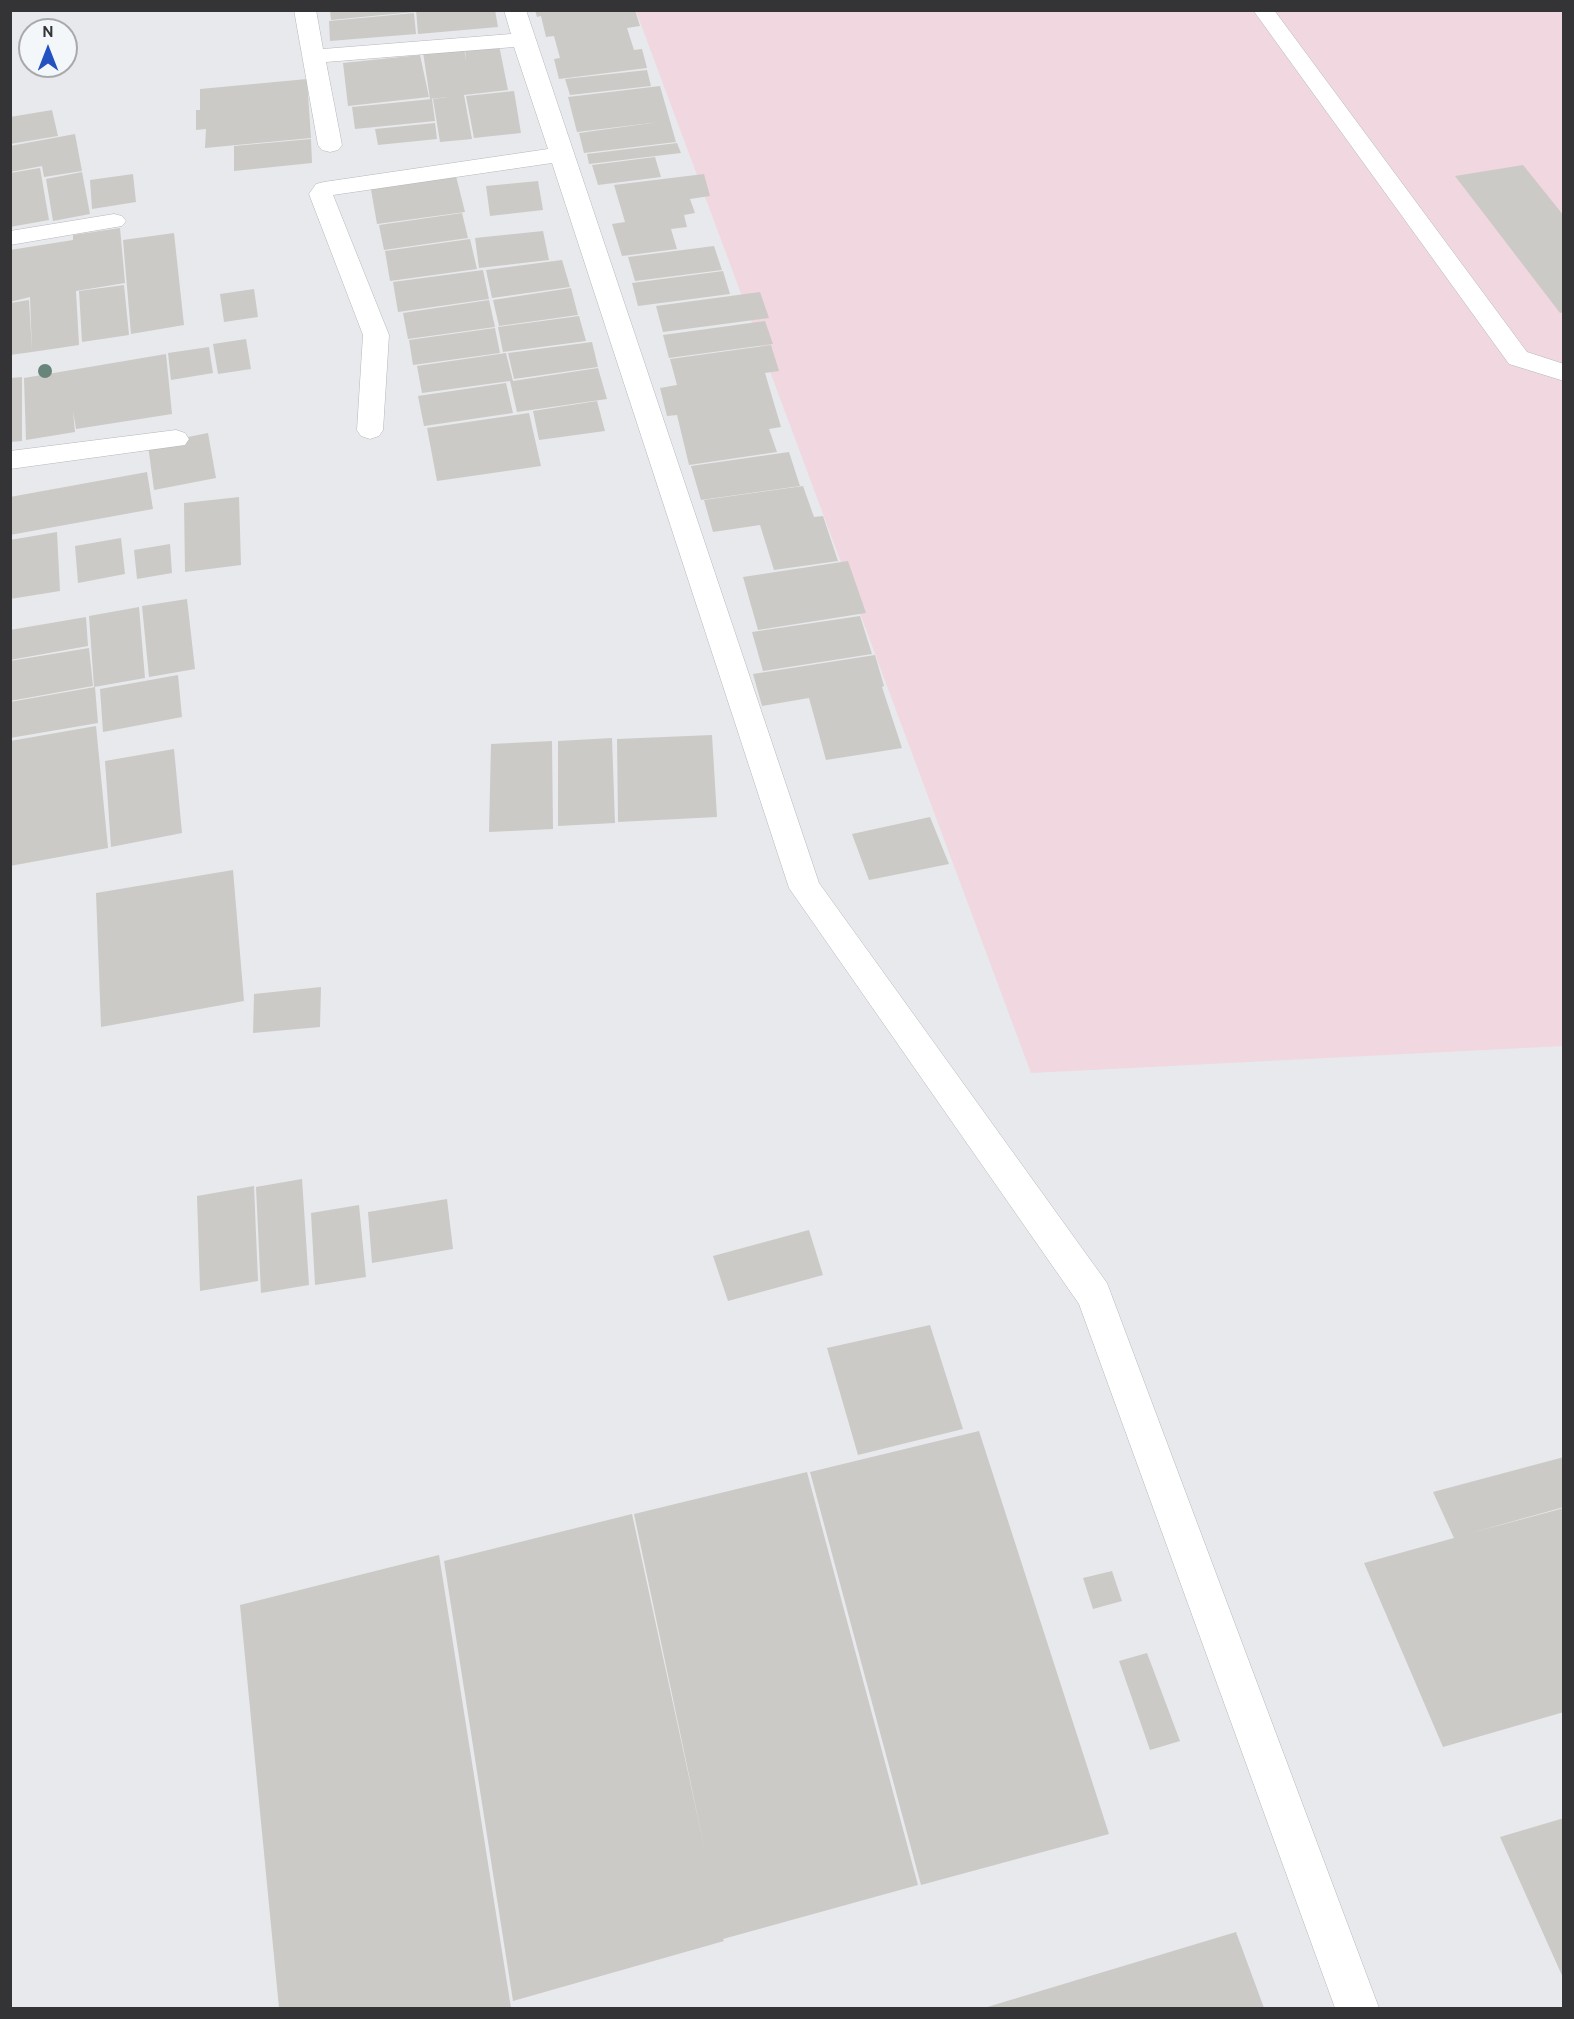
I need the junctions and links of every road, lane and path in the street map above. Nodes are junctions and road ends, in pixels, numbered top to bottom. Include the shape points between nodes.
1 (305, 10) edge
2 (515, 10) edge
3 (1263, 10) edge
4 (523, 40) junction
5 (313, 56) junction
6 (330, 145) dead end
7 (562, 154) junction
8 (114, 221) dead end
9 (10, 238) edge
10 (1563, 373) edge
11 (370, 430) dead end
12 (176, 439) dead end
13 (10, 460) edge
14 (1358, 2008) edge

1 - 5 street
2 - 4 street
3 - 10 street via 1518,358
4 - 5 street
4 - 7 street
5 - 6 street
7 - 11 street via 324,189 321,194 376,335
7 - 14 street via 805,888 1094,1295
8 - 9 street
12 - 13 street

